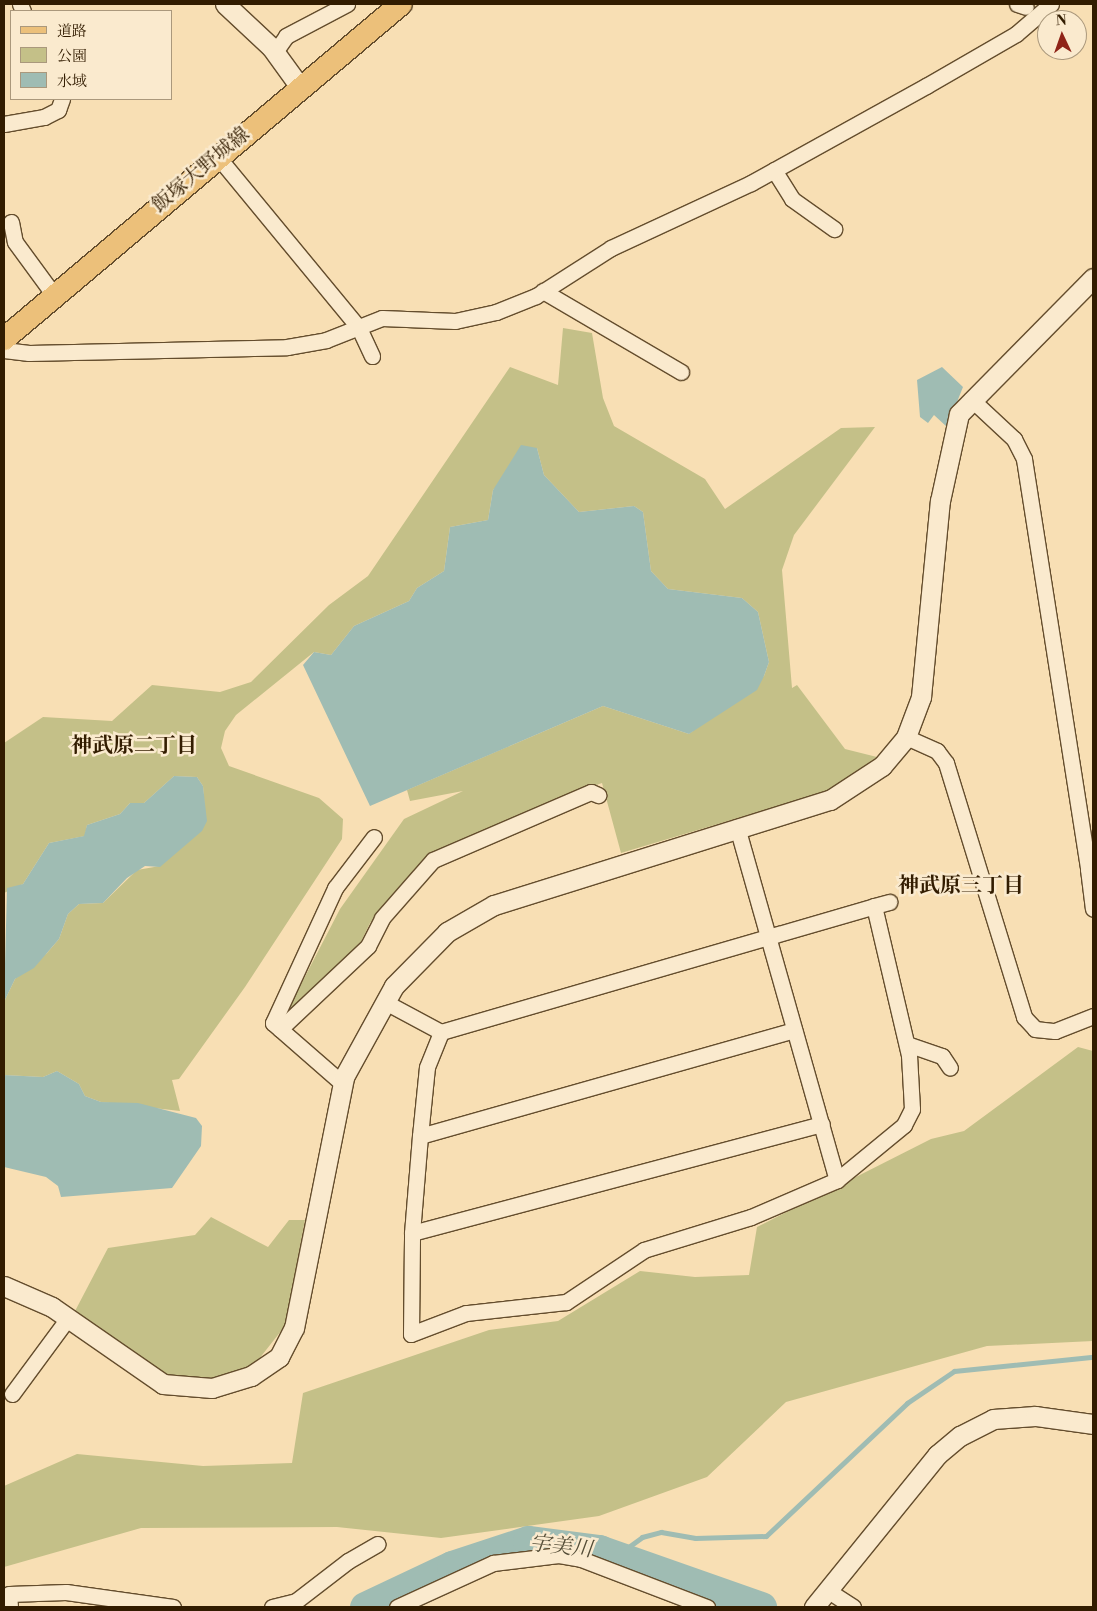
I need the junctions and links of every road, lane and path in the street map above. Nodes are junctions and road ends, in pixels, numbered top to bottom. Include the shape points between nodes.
1 (225, 4) edge
2 (347, 4) edge
3 (401, 4) edge
4 (1051, 4) edge
5 (275, 52) junction
6 (300, 87) junction
7 (62, 100) edge
8 (4, 124) edge
9 (218, 157) junction
10 (774, 170) junction
11 (11, 222) dead end
12 (834, 229) dead end
13 (9, 243) edge
14 (1093, 278) edge
15 (543, 291) junction
16 (54, 295) junction
17 (359, 328) junction
18 (4, 338) edge
19 (4, 350) edge
20 (372, 356) dead end
21 (681, 372) dead end
22 (971, 399) junction
23 (906, 737) junction
24 (598, 796) dead end
25 (737, 827) junction
26 (374, 837) dead end
27 (1091, 869) edge
28 (889, 902) dead end
29 (874, 906) junction
30 (1093, 909) edge
31 (766, 937) junction
32 (385, 1002) junction
33 (1093, 1016) edge
34 (280, 1029) junction
35 (794, 1030) junction
36 (441, 1032) junction
37 (906, 1044) junction
38 (950, 1068) dead end
39 (343, 1084) junction
40 (822, 1124) junction
41 (420, 1136) junction
42 (837, 1180) junction
43 (412, 1233) junction
44 (4, 1286) edge
45 (68, 1318) junction
46 (6, 1397) edge
47 (1093, 1424) edge
48 (378, 1544) dead end
49 (822, 1598) edge
50 (9, 1600) edge
51 (174, 1607) edge
52 (272, 1607) edge
53 (398, 1607) edge
54 (707, 1607) edge
55 (853, 1607) edge

1 - 5 street
2 - 5 street via 286,36
3 - 6 main road, 飯塚大野城線
4 - 10 street via 1016,34
5 - 6 street
6 - 9 main road, 飯塚大野城線
7 - 8 street via 58,110 44,117
9 - 16 main road, 飯塚大野城線
9 - 17 street
10 - 12 street via 792,199
10 - 15 street via 611,248
11 - 13 street
13 - 16 street
14 - 22 street
15 - 17 street via 480,316 455,321 382,318
15 - 21 street
16 - 18 main road, 飯塚大野城線
17 - 19 street via 288,347 207,345 29,353
17 - 20 street
22 - 23 street via 959,414 948,452 920,697
22 - 27 street via 1014,439 1024,459
23 - 25 street via 882,766 830,800
23 - 33 street via 937,751 946,763 1024,1017 1035,1029 1055,1031
24 - 34 street via 591,792 433,860 382,918 368,946
25 - 31 street
25 - 32 street via 494,905 447,932
26 - 34 street via 336,888 322,915 273,1023
27 - 30 street
28 - 29 street
29 - 31 street
29 - 37 street
31 - 35 street
31 - 36 street
32 - 36 street
32 - 39 street
34 - 39 street
35 - 40 street
35 - 41 street
36 - 41 street via 427,1067
37 - 38 street via 942,1056
37 - 42 street via 912,1109 904,1125
39 - 45 street via 294,1328 279,1357 251,1376 212,1388 163,1384
40 - 42 street
40 - 43 street
41 - 43 street
42 - 43 street via 751,1217 644,1250 566,1302 466,1312 411,1334
44 - 45 street
45 - 46 street
47 - 49 street via 1035,1416 1001,1419 960,1436 937,1455
48 - 52 street via 296,1601
49 - 55 street
50 - 51 street via 66,1592
53 - 54 street via 494,1563 559,1555 590,1562

